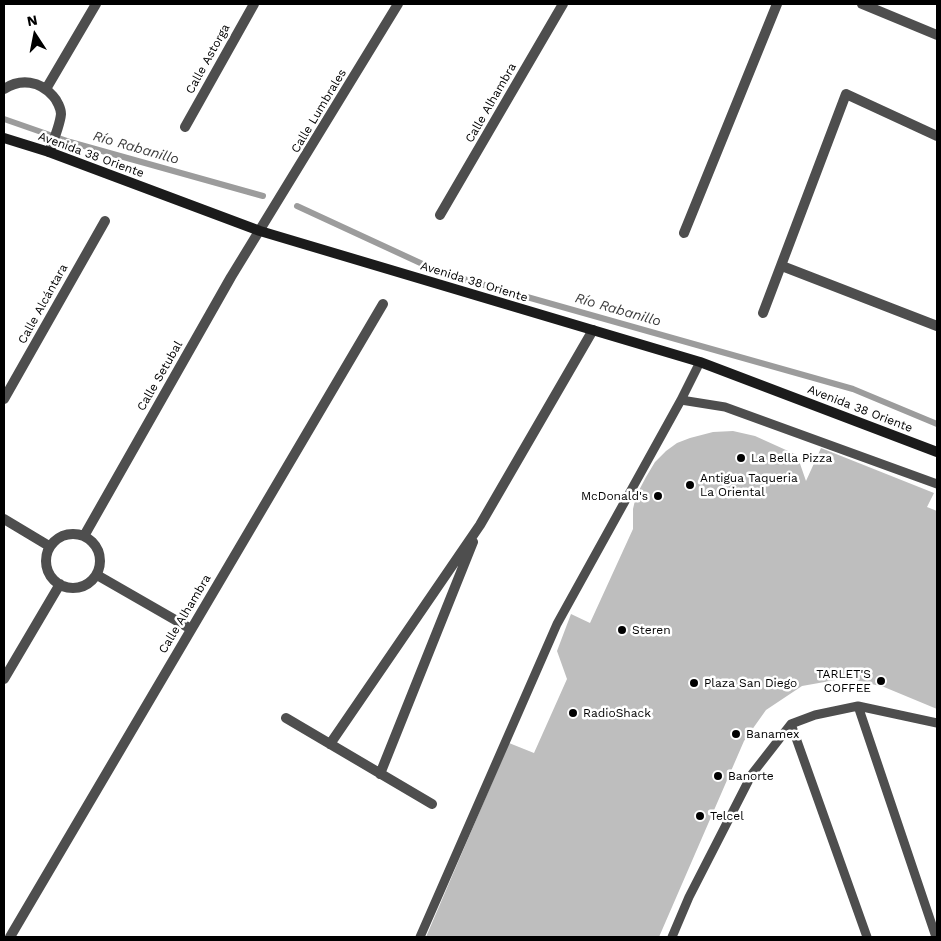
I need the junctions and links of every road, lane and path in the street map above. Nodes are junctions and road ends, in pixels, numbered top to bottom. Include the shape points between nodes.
1 (96, 4) edge
2 (254, 4) edge
3 (398, 4) edge
4 (563, 4) edge
5 (777, 4) edge
6 (862, 4) edge
7 (887, 8) edge
8 (937, 35) edge
9 (46, 88) junction
10 (4, 89) edge
11 (185, 127) dead end
12 (937, 136) edge
13 (4, 138) edge
14 (50, 152) junction
15 (440, 215) dead end
16 (105, 221) dead end
17 (260, 231) junction
18 (684, 233) dead end
19 (782, 266) junction
20 (383, 304) dead end
21 (763, 313) dead end
22 (937, 326) edge
23 (593, 330) junction
24 (700, 362) junction
25 (4, 399) edge
26 (681, 400) junction
27 (937, 452) edge
28 (937, 484) edge
29 (4, 519) edge
30 (480, 525) junction
31 (84, 536) junction
32 (49, 546) junction
33 (98, 575) junction
34 (60, 584) junction
35 (191, 629) junction
36 (4, 679) edge
37 (858, 706) junction
38 (286, 718) dead end
39 (937, 723) edge
40 (791, 724) junction
41 (330, 744) junction
42 (380, 774) junction
43 (432, 804) dead end
44 (10, 937) edge
45 (420, 937) edge
46 (672, 937) edge
47 (867, 937) edge
48 (936, 937) edge

1 - 9 street
2 - 11 street, Calle Astorga
3 - 17 street, Calle Lumbrales
4 - 15 street, Calle Alhambra
5 - 18 street
6 - 7 street
7 - 8 street
9 - 10 street via 20,82
9 - 14 street via 57,100 61,114
12 - 19 street via 846,94
13 - 14 street, Avenida 38 Oriente
14 - 17 street, Avenida 38 Oriente
16 - 25 street, Calle Alcántara
17 - 23 street, Avenida 38 Oriente
17 - 31 street, Calle Setubal
19 - 21 street
19 - 22 street
20 - 35 street, Calle Alhambra
23 - 24 street, Avenida 38 Oriente
23 - 30 street
24 - 26 lane
24 - 27 street, Avenida 38 Oriente
26 - 28 lane via 725,407
26 - 45 lane via 557,624
29 - 32 street
30 - 41 street
30 - 42 street
31 - 32 street via 80,533 62,535
31 - 33 street via 95,542 102,559
32 - 34 street via 45,563 52,579
33 - 34 street via 84,587 67,588
33 - 35 street
34 - 36 street
35 - 44 street, Calle Alhambra
37 - 39 lane
37 - 40 lane
37 - 48 lane
38 - 41 street
40 - 46 lane via 752,774
40 - 47 lane
41 - 42 street
42 - 43 street

